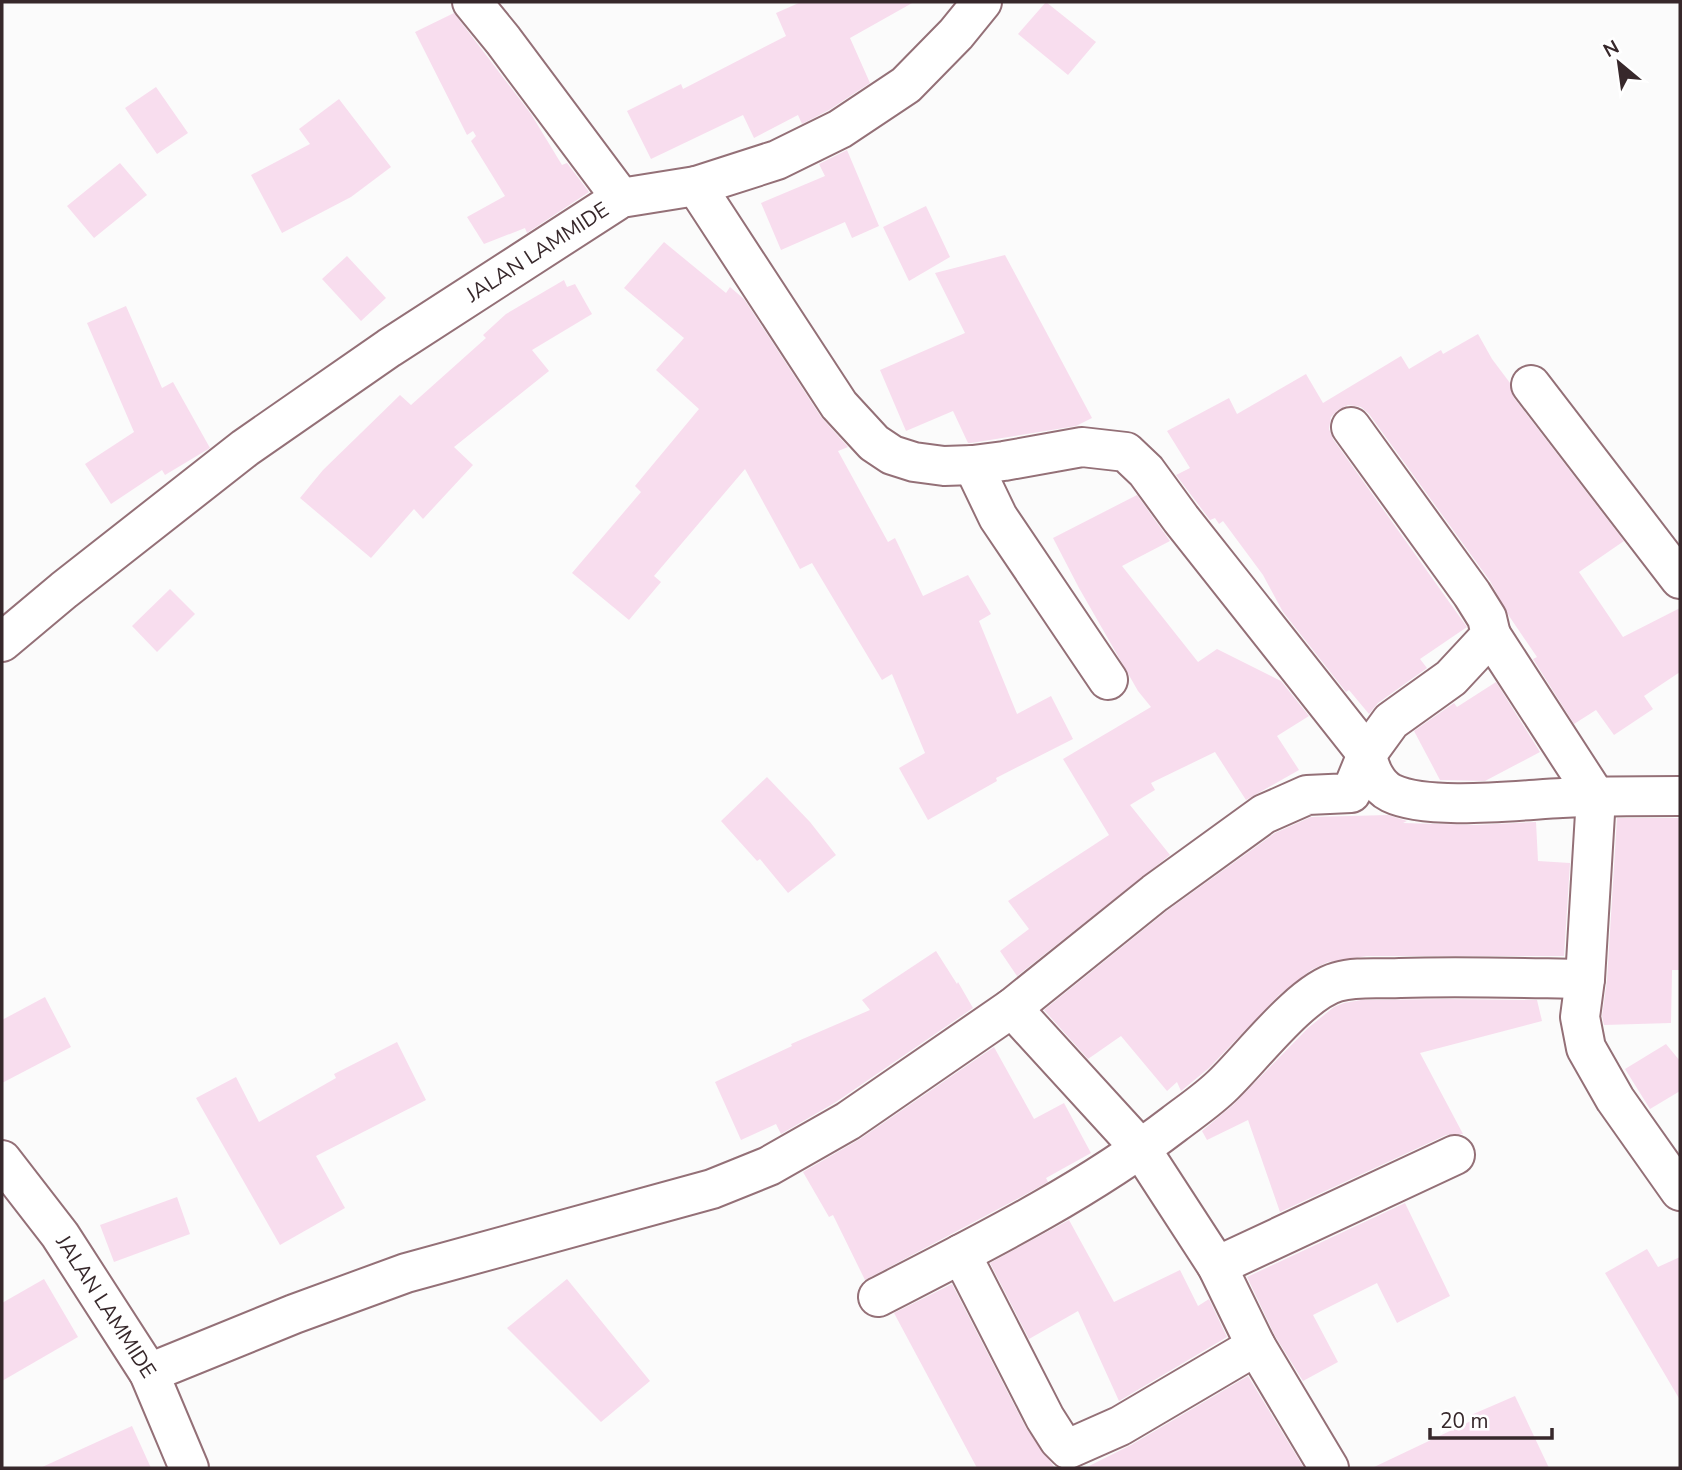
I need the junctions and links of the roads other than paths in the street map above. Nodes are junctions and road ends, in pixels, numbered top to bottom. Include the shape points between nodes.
1 (471, 2) edge
2 (982, 2) edge
3 (696, 186) junction
4 (621, 198) junction
5 (1531, 385) dead end
6 (1351, 427) dead end
7 (972, 465) junction
8 (1680, 579) edge
9 (1491, 635) junction
10 (2, 642) edge
11 (1108, 680) dead end
12 (1367, 754) junction
13 (1680, 796) edge
14 (1596, 797) junction
15 (1585, 979) junction
16 (1012, 1007) junction
17 (1141, 1149) junction
18 (1455, 1155) dead end
19 (2, 1160) edge
20 (1680, 1191) edge
21 (961, 1254) junction
22 (1217, 1266) junction
23 (878, 1297) dead end
24 (1256, 1346) junction
25 (149, 1373) junction
26 (1069, 1459) edge
27 (188, 1468) edge
28 (1329, 1468) edge

1 - 4 street
2 - 3 street, JALAN LAMMIDE via 906,85 840,129 777,160
3 - 4 street, JALAN LAMMIDE
3 - 7 street via 855,424 892,455 914,462
4 - 10 street, JALAN LAMMIDE via 389,348 246,448
5 - 8 street
6 - 9 street via 1472,594 1487,618
7 - 11 street via 998,517
7 - 12 street via 1082,447 1126,452 1146,471
9 - 12 street via 1451,678 1391,721
9 - 14 street
12 - 14 street via 1369,768 1384,788 1407,798 1456,803
12 - 16 street via 1351,793 1307,795 1264,814 1155,893
13 - 14 street
14 - 15 street
15 - 17 street via 1356,978 1335,982 1296,1010 1222,1086
15 - 20 street via 1580,1017 1586,1048 1615,1099
16 - 17 street
16 - 25 street via 848,1121 769,1166 712,1189 406,1272
17 - 21 street
17 - 22 street
18 - 22 street
19 - 25 street, JALAN LAMMIDE via 60,1235
21 - 23 street
21 - 26 street
22 - 24 street
24 - 26 street
24 - 28 street
25 - 27 street, JALAN LAMMIDE

